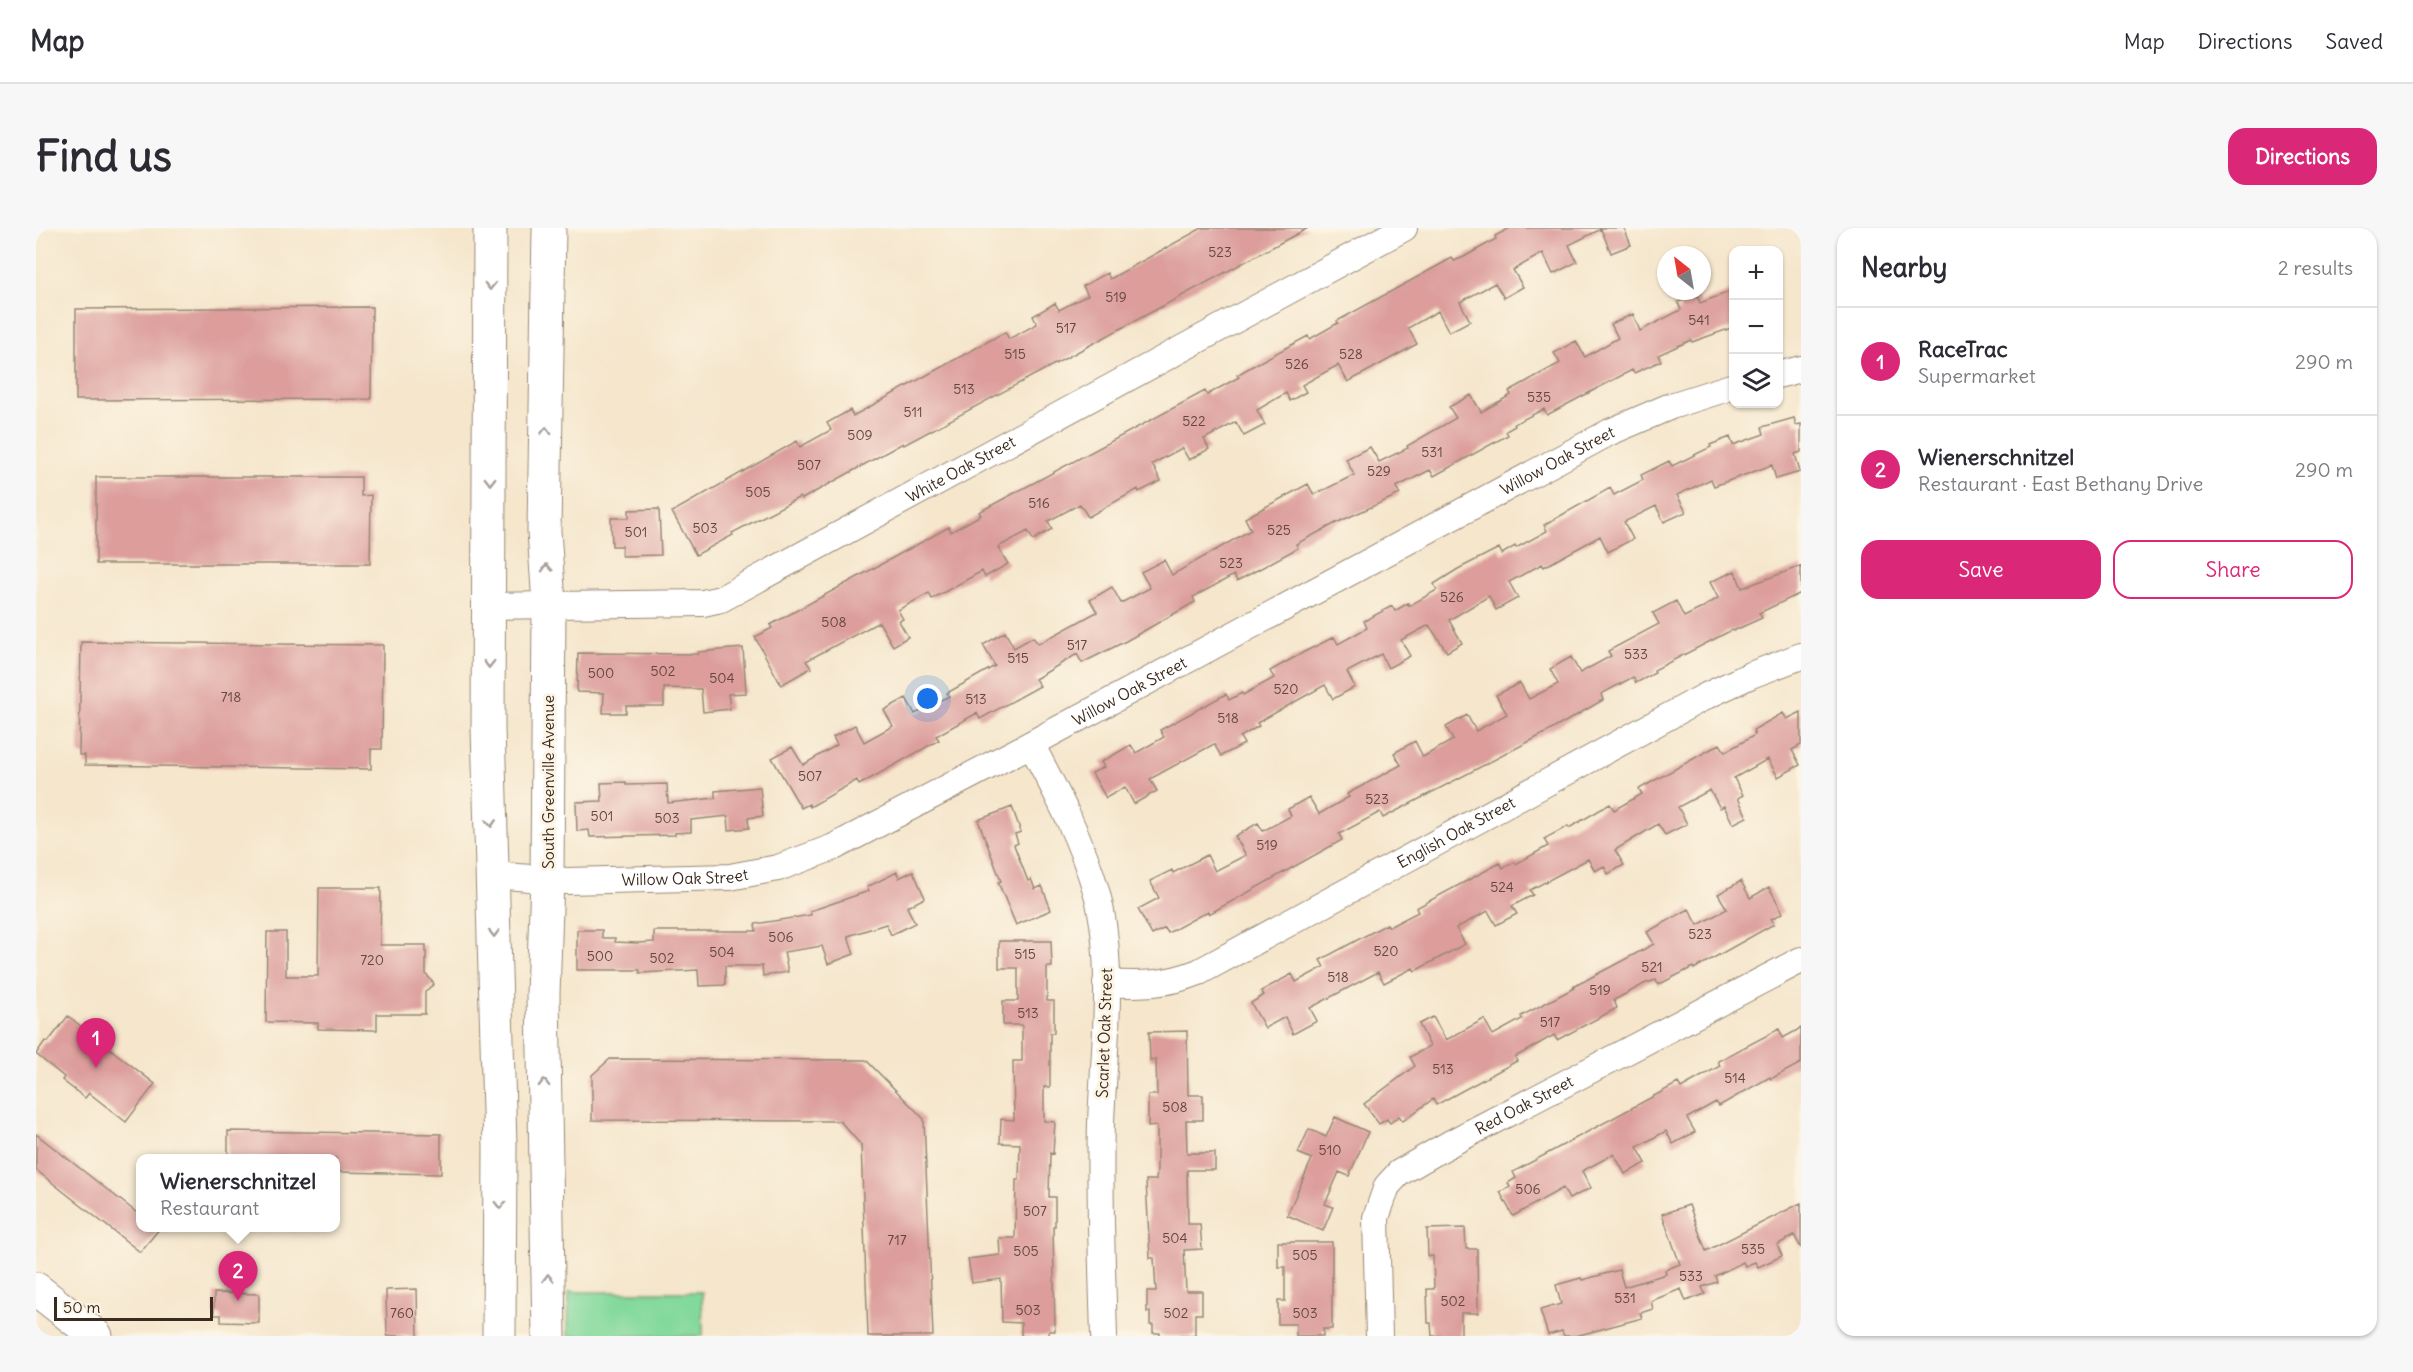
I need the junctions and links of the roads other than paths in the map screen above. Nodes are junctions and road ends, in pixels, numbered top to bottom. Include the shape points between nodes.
1 (490, 228) edge
2 (549, 228) edge
3 (1404, 228) edge
4 (1801, 369) edge
5 (1783, 374) edge
6 (1729, 388) edge
7 (549, 604) junction
8 (490, 606) junction
9 (1801, 656) edge
10 (1031, 744) junction
11 (493, 875) junction
12 (547, 879) junction
13 (1801, 960) edge
14 (1106, 983) junction
15 (36, 1290) edge
16 (500, 1301) junction
17 (96, 1336) edge
18 (491, 1336) edge
19 (499, 1336) edge
20 (549, 1336) edge
21 (1104, 1336) edge
22 (1379, 1336) edge

1 -> 8 main road
7 -> 2 main road, South Greenville Avenue via 544,531
3 - 7 street, White Oak Street via 721,599 703,603
4 - 5 street
6 - 10 street, Willow Oak Street via 1671,406 1610,432
7 - 8 street, White Oak Street
7 - 12 main road, South Greenville Avenue
8 -> 11 main road
9 - 14 street, English Oak Street via 1706,696 1199,972 1153,985
10 - 12 street, Willow Oak Street via 834,848 778,868 692,879
10 - 14 street, Scarlet Oak Street via 1072,823 1097,895 1104,932
11 - 12 street, Willow Oak Street
11 -> 16 main road
20 -> 12 main road, South Greenville Avenue via 543,994
13 - 22 street, Red Oak Street via 1399,1173 1388,1186 1376,1218
14 - 21 street, Scarlet Oak Street via 1101,1143
15 - 17 main road
16 - 18 main road
16 - 19 main road

